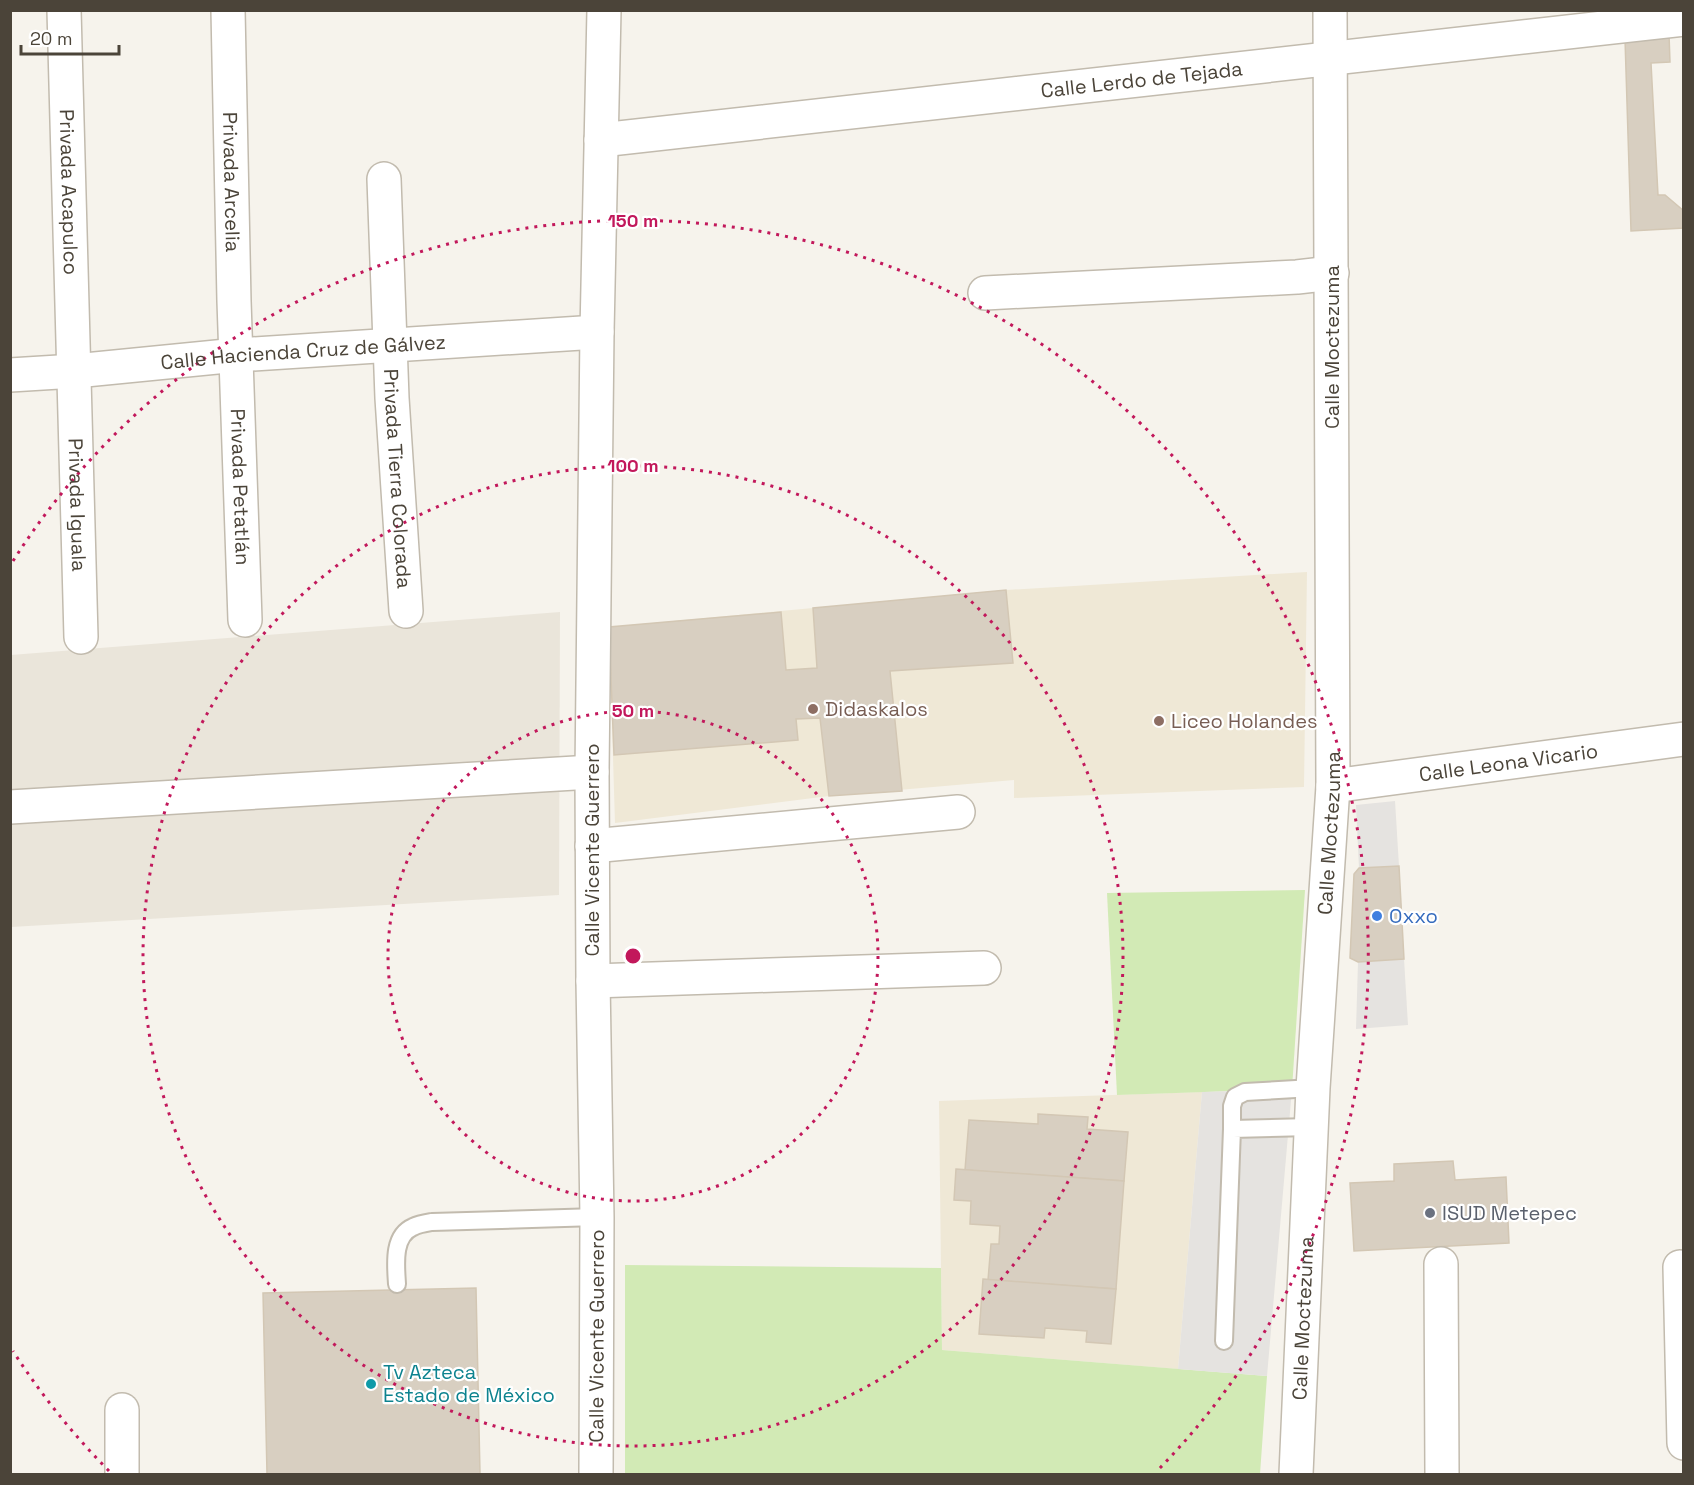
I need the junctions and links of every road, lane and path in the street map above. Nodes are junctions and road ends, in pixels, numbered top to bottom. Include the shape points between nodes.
1 (64, 10) edge
2 (228, 10) edge
3 (604, 10) edge
4 (1330, 10) edge
5 (1683, 18) edge
6 (1330, 59) junction
7 (601, 140) junction
8 (384, 179) dead end
9 (1332, 273) junction
10 (985, 293) dead end
11 (597, 332) junction
12 (390, 345) junction
13 (237, 355) junction
14 (75, 371) junction
15 (10, 375) edge
16 (406, 611) dead end
17 (244, 620) dead end
18 (81, 637) dead end
19 (1683, 739) edge
20 (592, 772) junction
21 (1333, 786) junction
22 (10, 807) edge
23 (958, 812) dead end
24 (592, 846) junction
25 (984, 968) dead end
26 (593, 981) junction
27 (1313, 1088) junction
28 (1311, 1127) junction
29 (1232, 1129) junction
30 (597, 1217) junction
31 (1441, 1264) dead end
32 (1680, 1267) dead end
33 (397, 1284) dead end
34 (1224, 1341) dead end
35 (122, 1410) dead end
36 (1683, 1443) edge
37 (122, 1474) edge
38 (596, 1474) edge
39 (1296, 1474) edge
40 (1442, 1474) edge

1 - 14 street, Privada Acapulco
2 - 13 street, Privada Arcelia
3 - 7 street, Calle Vicente Guerrero
4 - 6 street, Calle Moctezuma
5 - 6 street, Calle Lerdo de Tejada
6 - 7 street, Calle Lerdo de Tejada
6 - 9 street, Calle Moctezuma
7 - 11 street, Calle Vicente Guerrero
8 - 12 street, Privada Tierra Colorada
9 - 10 street
9 - 21 street, Calle Moctezuma
11 - 12 street, Calle Hacienda Cruz de Gálvez
11 - 20 street, Calle Vicente Guerrero
12 - 13 street, Calle Hacienda Cruz de Gálvez
12 - 16 street, Privada Tierra Colorada
13 - 14 street, Calle Hacienda Cruz de Gálvez
13 - 17 street, Privada Petatlán
14 - 15 street, Calle Hacienda Cruz de Gálvez
14 - 18 street, Privada Iguala
19 - 21 street, Calle Leona Vicario
20 - 22 street
20 - 24 street, Calle Vicente Guerrero
21 - 27 street, Calle Moctezuma
23 - 24 street
24 - 26 street, Calle Vicente Guerrero
25 - 26 street
26 - 30 street, Calle Vicente Guerrero
27 - 28 street, Calle Moctezuma
27 - 29 lane via 1245,1092 1235,1097
28 - 29 lane
28 - 39 street, Calle Moctezuma
29 - 34 lane
30 - 33 lane via 432,1222 411,1228 402,1237 396,1253
30 - 38 street, Calle Vicente Guerrero
31 - 40 street
32 - 36 street
35 - 37 street

